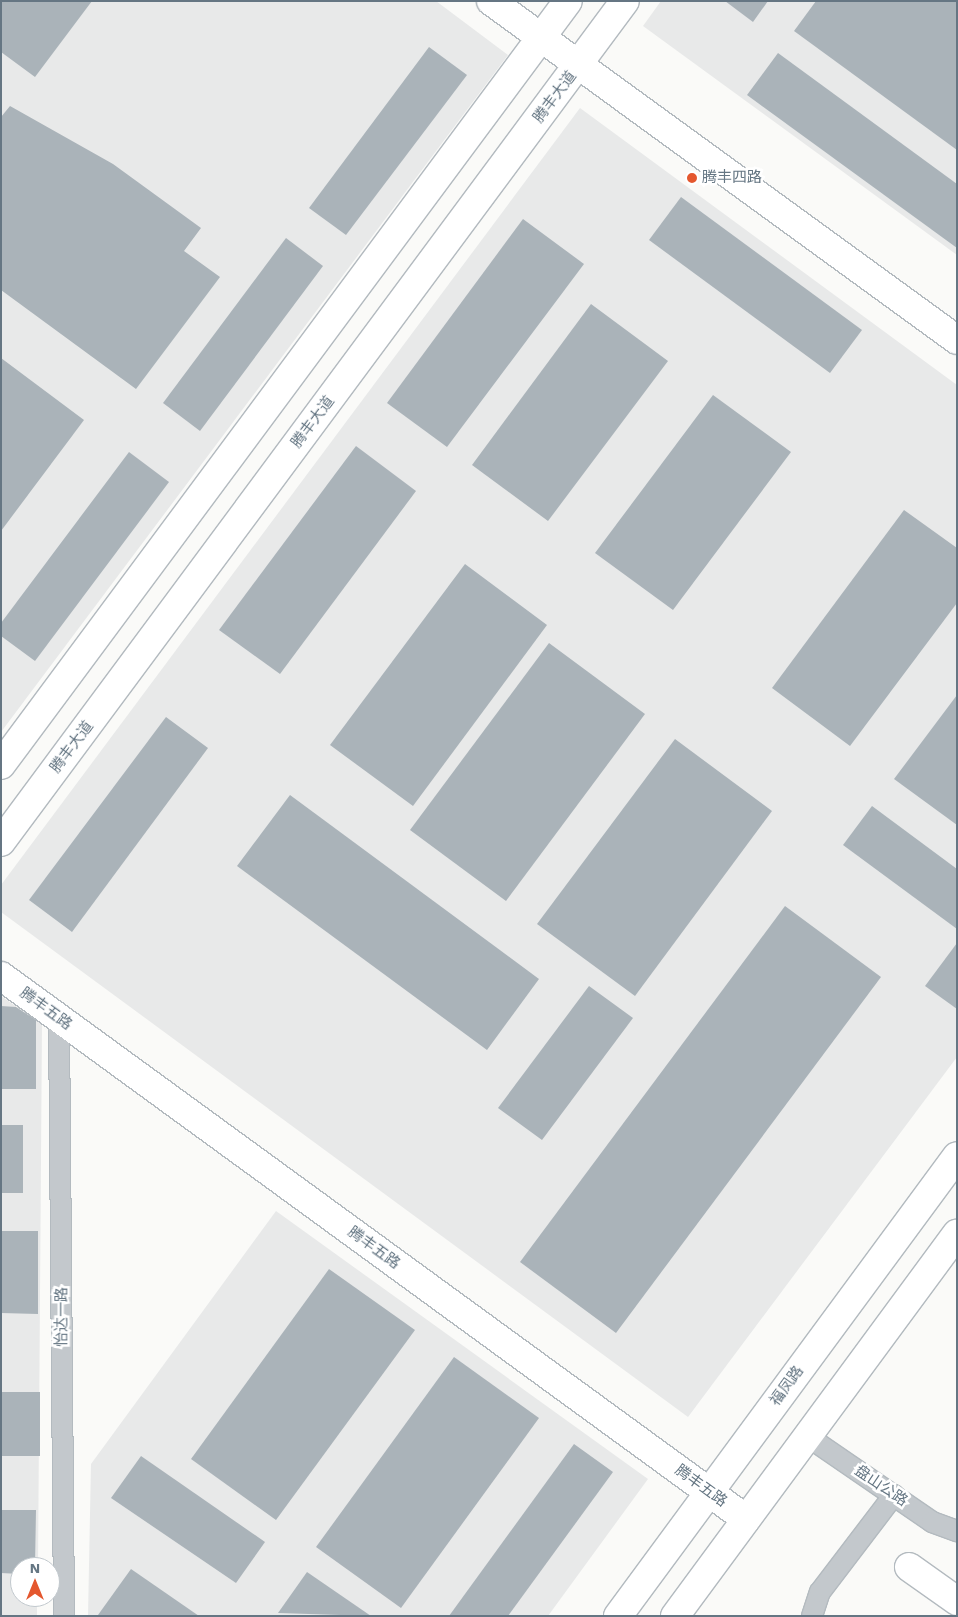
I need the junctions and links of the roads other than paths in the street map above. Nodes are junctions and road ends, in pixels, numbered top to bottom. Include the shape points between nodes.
1 (492, 1) edge
2 (568, 1) edge
3 (625, 1) edge
4 (541, 38) junction
5 (578, 64) junction
6 (957, 340) edge
7 (1, 765) edge
8 (1, 842) edge
9 (1, 976) edge
10 (59, 1018) junction
11 (957, 1156) edge
12 (957, 1234) edge
13 (808, 1436) junction
14 (709, 1492) junction
15 (894, 1495) junction
16 (746, 1519) junction
17 (957, 1531) edge
18 (909, 1567) dead end
19 (957, 1601) edge
20 (64, 1616) edge
21 (618, 1616) edge
22 (675, 1616) edge
23 (812, 1616) edge

1 - 4 street
2 - 4 street
3 - 5 street, 腾丰大道
4 - 5 street
4 - 7 street
5 - 6 street
5 - 8 street, 腾丰大道
9 - 10 street, 腾丰五路
10 - 14 street, 腾丰五路
10 - 20 street, 怡达一路
11 - 14 street, 福凤路
12 - 13 street
13 - 15 street, 盘山公路
13 - 16 street
14 - 16 street, 腾丰五路
14 - 21 street, 福凤路
15 - 17 street, 盘山公路 via 932,1522
15 - 23 street via 820,1592
16 - 22 street
18 - 19 street

